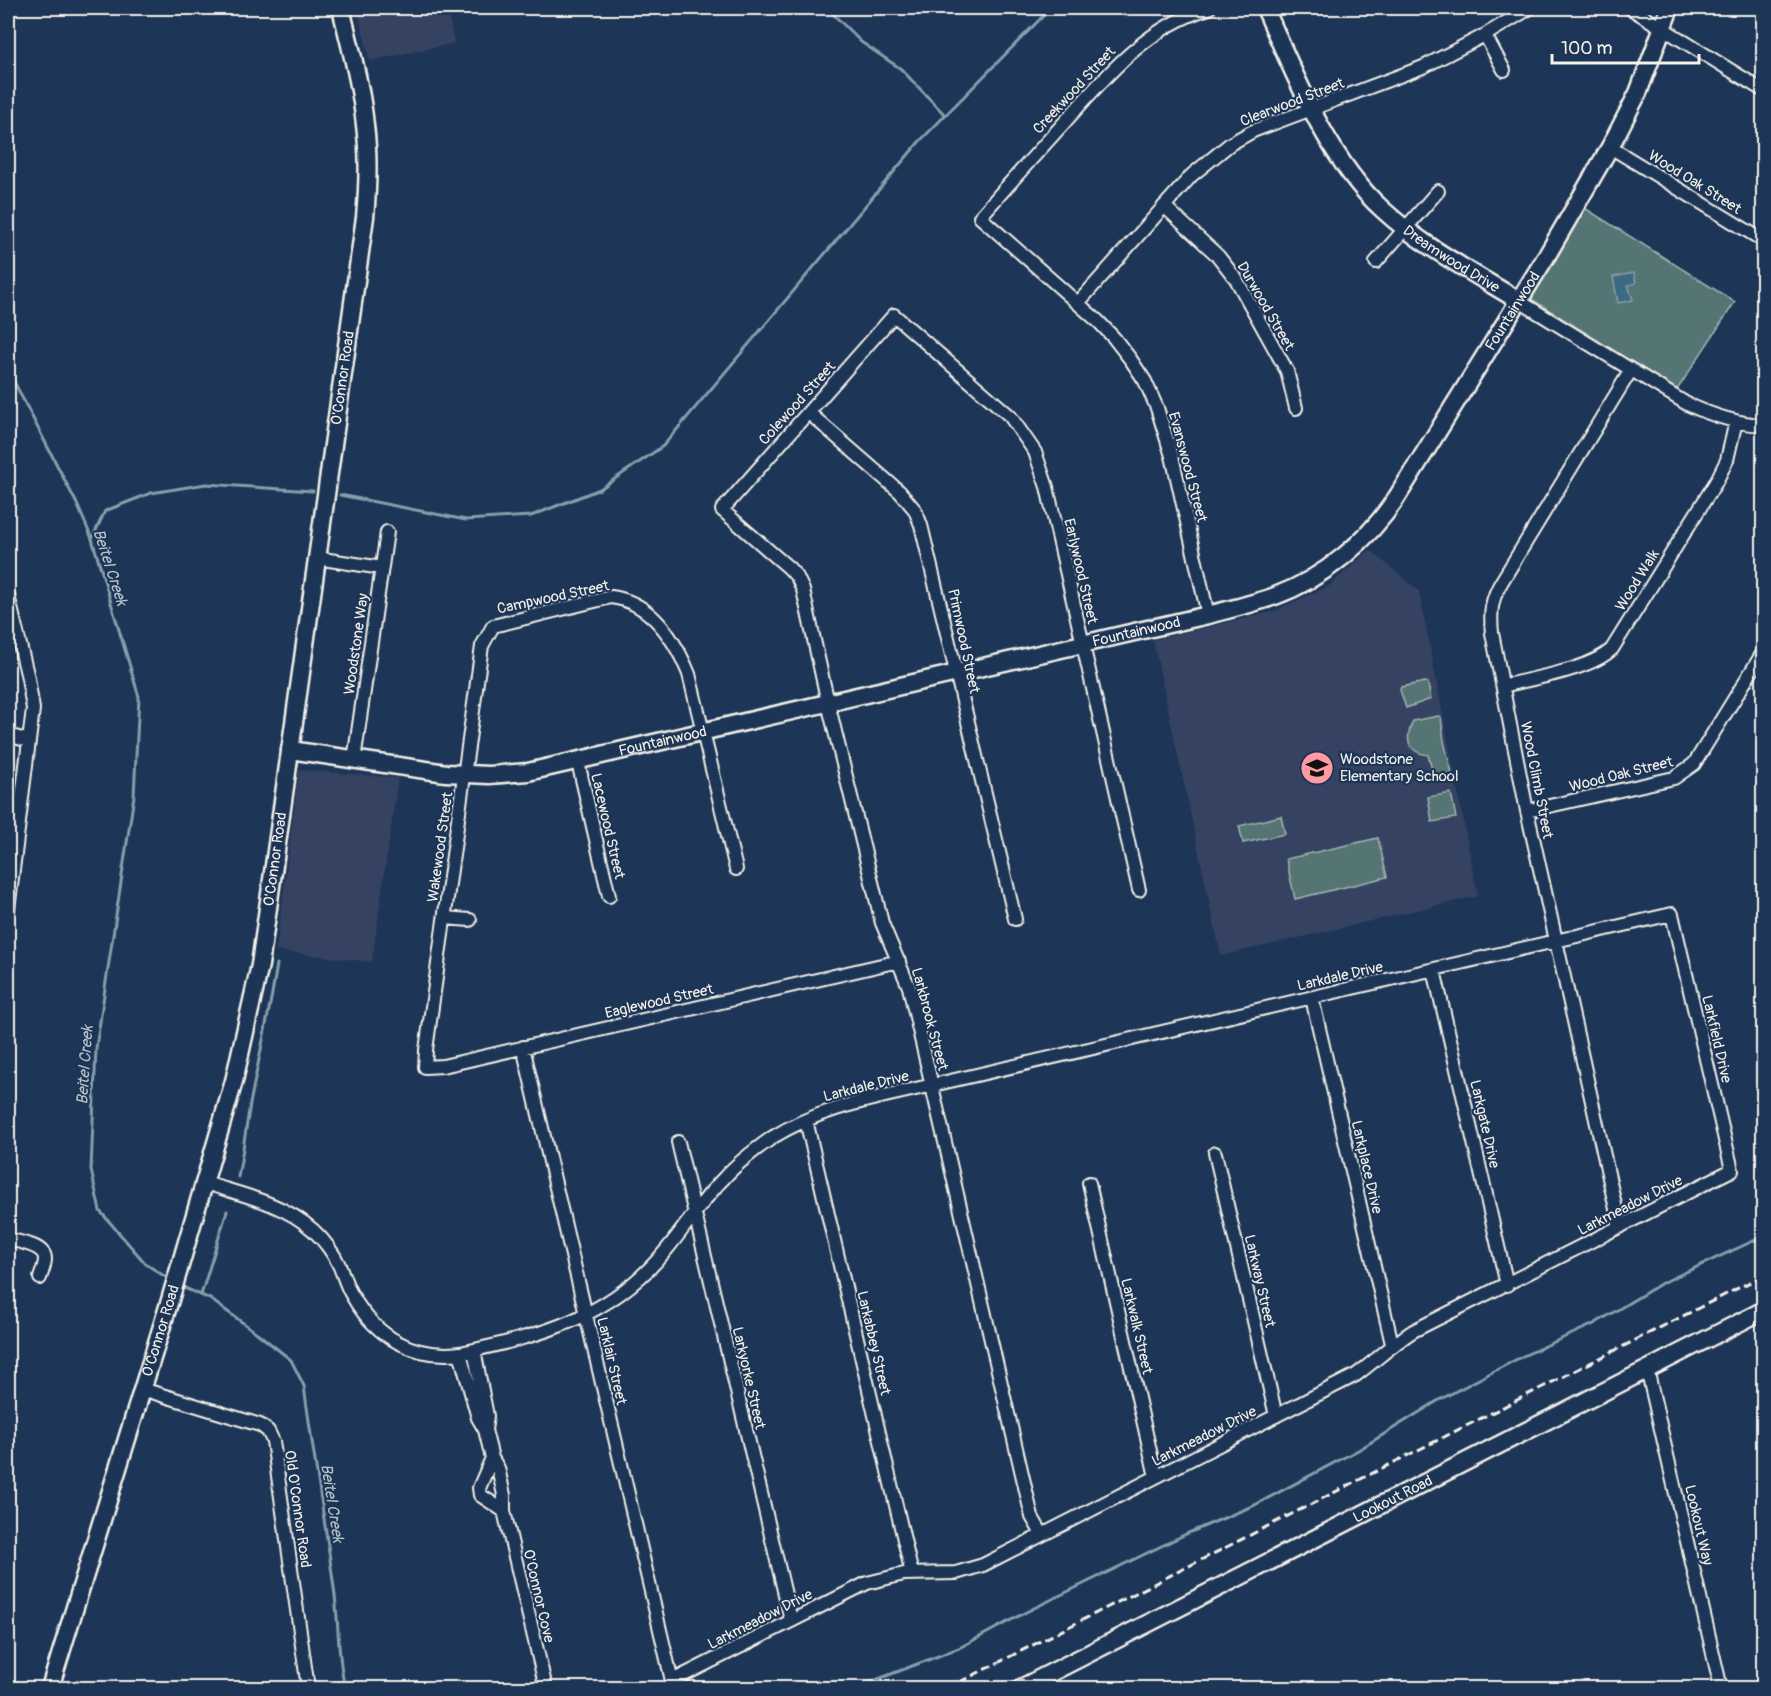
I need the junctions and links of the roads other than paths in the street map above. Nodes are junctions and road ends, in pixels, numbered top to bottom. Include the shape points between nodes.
1 (341, 8) edge
2 (1209, 8) edge
3 (1265, 8) edge
4 (1530, 8) edge
5 (1630, 8) edge
6 (1671, 8) edge
7 (1663, 29) junction
8 (1485, 35) junction
9 (1504, 70) dead end
10 (1764, 92) edge
11 (1312, 109) junction
12 (1610, 147) junction
13 (1438, 191) dead end
14 (1164, 206) junction
15 (980, 217) joint
16 (1405, 229) junction
17 (1764, 241) edge
18 (1376, 262) dead end
19 (1519, 301) junction
20 (1077, 303) junction
21 (894, 315) joint
22 (1631, 370) junction
23 (1296, 408) dead end
24 (809, 413) junction
25 (1736, 421) junction
26 (1764, 425) edge
27 (722, 510) joint
28 (387, 532) dead end
29 (316, 558) junction
30 (382, 568) junction
31 (8, 595) edge
32 (1208, 615) junction
33 (488, 632) joint
34 (1083, 644) junction
35 (1764, 651) edge
36 (955, 674) junction
37 (1503, 686) junction
38 (828, 703) junction
39 (704, 732) junction
40 (8, 735) edge
41 (29, 741) junction
42 (290, 750) junction
43 (354, 759) junction
44 (578, 762) junction
45 (464, 774) junction
46 (1527, 812) junction
47 (11, 863) edge
48 (736, 869) dead end
49 (1139, 890) dead end
50 (609, 896) dead end
51 (8, 910) edge
52 (1672, 914) joint
53 (445, 918) junction
54 (1015, 919) dead end
55 (470, 920) dead end
56 (1556, 942) junction
57 (899, 961) junction
58 (1434, 970) junction
59 (1311, 998) junction
60 (523, 1047) junction
61 (425, 1067) joint
62 (933, 1085) junction
63 (806, 1120) junction
64 (678, 1143) dead end
65 (1215, 1153) dead end
66 (1732, 1170) joint
67 (205, 1183) junction
68 (1089, 1183) dead end
69 (695, 1213) junction
70 (1620, 1227) junction
71 (8, 1239) edge
72 (40, 1278) dead end
73 (1507, 1285) junction
74 (1764, 1310) edge
75 (585, 1315) junction
76 (1392, 1344) junction
77 (474, 1350) junction
78 (460, 1353) junction
79 (1647, 1369) junction
80 (142, 1389) junction
81 (1276, 1416) junction
82 (485, 1430) junction
83 (492, 1458) junction
84 (1156, 1477) junction
85 (504, 1511) junction
86 (1042, 1534) junction
87 (912, 1574) junction
88 (791, 1620) junction
89 (672, 1681) joint
90 (51, 1689) edge
91 (308, 1689) edge
92 (546, 1689) edge
93 (1022, 1689) edge
94 (1721, 1689) edge

1 - 29 street, O'Connor Road via 365,125 368,179
2 - 15 street, Creekwood Street via 1170,24 1114,67
3 - 11 street, Dreamwood Drive
4 - 8 street, Clearwood Street
5 - 7 street
6 - 7 street, Fountainwood
7 - 10 street
7 - 12 street, Fountainwood via 1638,93
8 - 9 street
8 - 11 street, Clearwood Street via 1423,67
11 - 14 street, Clearwood Street via 1230,144
11 - 16 street, Dreamwood Drive via 1366,194
12 - 17 street, Wood Oak Street
12 - 19 street, Fountainwood
13 - 16 street
14 - 20 street, Clearwood Street
14 - 23 street, Durwood Street via 1218,256 1236,279 1287,371
15 - 20 street, Evanswood Street
16 - 18 street
16 - 19 street, Dreamwood Drive
19 - 22 street, Dreamwood Drive
19 - 32 street, Fountainwood via 1391,506 1364,538 1337,561 1286,591
20 - 32 street, Evanswood Street via 1125,352 1157,408 1172,456
21 - 24 street, Colewood Street
21 - 34 street, Earlywood Street via 1010,416 1035,452 1047,487
22 - 25 street, Dreamwood Drive via 1688,404
22 - 37 street, Wood Climb Street via 1495,593 1491,624
24 - 27 street, Colewood Street
24 - 36 street, Primwood Street via 900,492 915,510 932,564
25 - 26 street, Dreamwood Drive
25 - 37 street, Wood Walk via 1727,460 1716,482 1612,649 1592,663
27 - 38 street, Larkbrook Street via 797,578 807,604
28 - 30 street, Woodstone Way
29 - 30 street
29 - 42 street, O'Connor Road
30 - 43 street, Woodstone Way
31 - 41 street via 32,698
32 - 34 street, Fountainwood
33 - 39 street, Campwood Street via 493,626 511,620 611,597 640,606 675,645 688,674
33 - 45 street, Wakewood Street via 482,646
34 - 36 street, Fountainwood
34 - 49 street, Earlywood Street
35 - 46 street, Wood Oak Street via 1694,764 1685,772 1674,778
36 - 38 street, Fountainwood
36 - 54 street, Primwood Street
37 - 46 street, Wood Climb Street
38 - 39 street, Fountainwood
38 - 57 street, Larkbrook Street via 882,923
39 - 44 street, Fountainwood
39 - 48 street
40 - 41 street
41 - 47 street
42 - 43 street, Fountainwood
42 - 67 street, O'Connor Road via 254,997
43 - 45 street, Fountainwood
44 - 45 street, Fountainwood via 528,772
44 - 50 street, Lacewood Street
45 - 53 street, Wakewood Street
46 - 56 street, Wood Climb Street
47 - 51 street
52 - 56 street, Larkdale Drive
52 - 66 street, Larkfield Drive
53 - 55 street
53 - 61 street, Wakewood Street
56 - 58 street, Larkdale Drive
56 - 70 street, Wood Climb Street
57 - 60 street, Eaglewood Street
57 - 62 street, Larkbrook Street
58 - 59 street, Larkdale Drive
58 - 73 street, Larkgate Drive
59 - 62 street, Larkdale Drive
59 - 76 street, Larkplace Drive
60 - 61 street, Eaglewood Street
60 - 75 street, Larklair Street
62 - 63 street, Larkdale Drive via 834,1109
62 - 86 street, Larkbrook Street via 1032,1517
63 - 69 street, Larkdale Drive via 774,1137 741,1162
63 - 87 street, Larkabbey Street
64 - 69 street, Larkyorke Street
65 - 81 street, Larkway Street
66 - 70 street, Larkmeadow Drive
67 - 78 street, Larkdale Drive via 274,1205 314,1231 339,1264 352,1296 386,1336 426,1353
67 - 80 street, O'Connor Road
68 - 84 street, Larkwalk Street
69 - 75 street, Larkdale Drive via 647,1272 625,1291
69 - 88 street, Larkyorke Street
70 - 73 street, Larkmeadow Drive
71 - 72 street via 41,1250 45,1260
73 - 76 street, Larkmeadow Drive
74 - 79 street, Lookout Road
75 - 77 street, Larkdale Drive via 539,1334
75 - 89 street, Larklair Street
76 - 81 street, Larkmeadow Drive via 1356,1375
77 - 78 street, Larkdale Drive
77 - 82 street, O'Connor Cove via 487,1416
78 - 82 street, O'Connor Cove
79 - 93 street, Lookout Road
79 - 94 street, Lookout Way
80 - 90 street, O'Connor Road
80 - 91 street, Old O'Connor Road via 260,1425 268,1431 273,1441
81 - 84 street, Larkmeadow Drive
82 - 83 street, O'Connor Cove
83 - 85 street, O'Connor Cove via 498,1468
83 - 85 street via 479,1488 480,1495
84 - 86 street, Larkmeadow Drive
85 - 92 street, O'Connor Cove
86 - 87 street, Larkmeadow Drive via 971,1570
87 - 88 street, Larkmeadow Drive via 867,1583
88 - 89 street, Larkmeadow Drive

